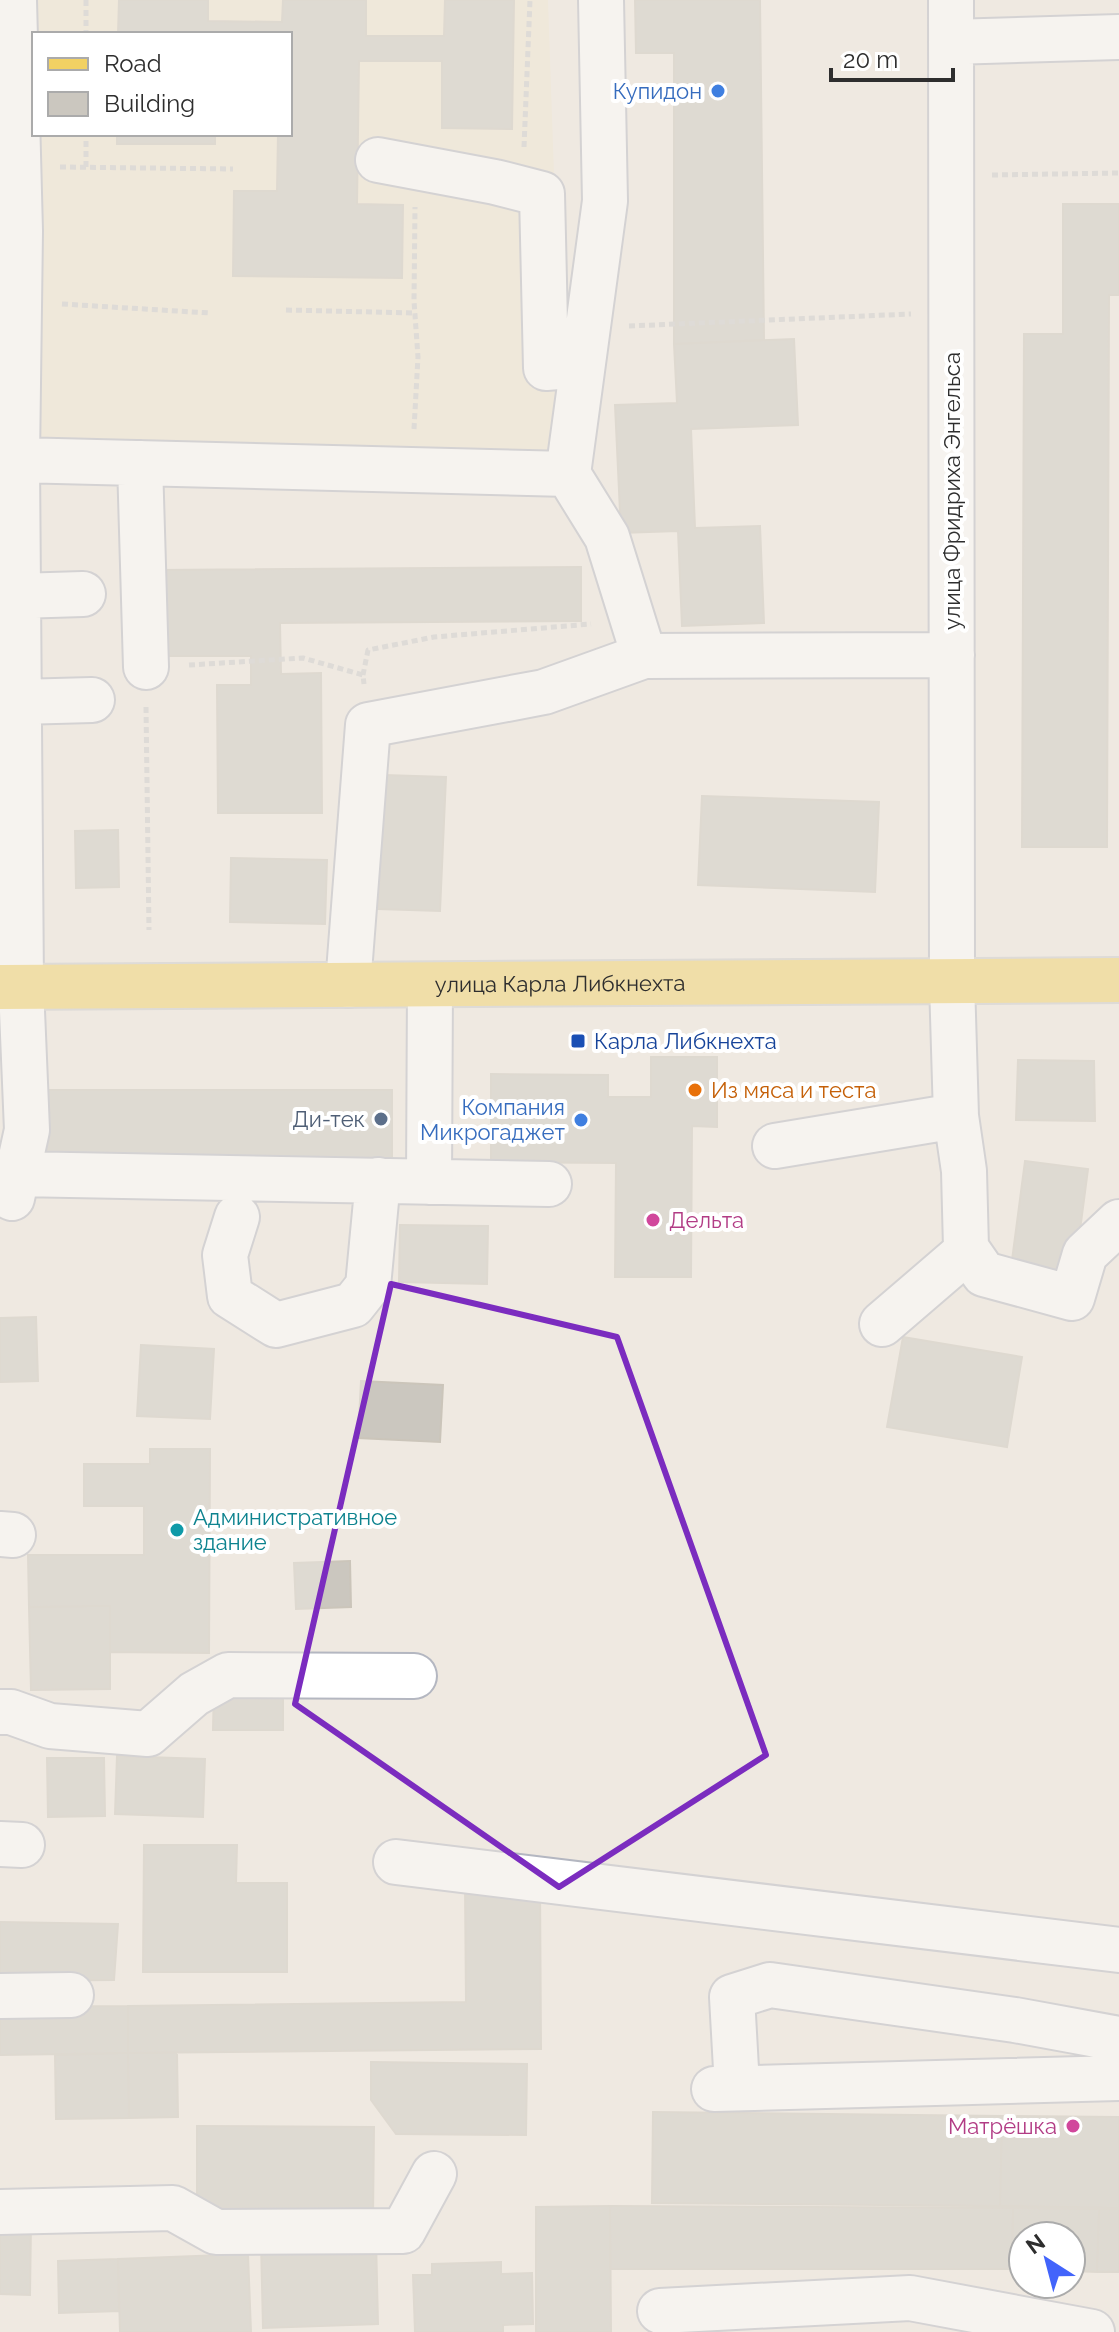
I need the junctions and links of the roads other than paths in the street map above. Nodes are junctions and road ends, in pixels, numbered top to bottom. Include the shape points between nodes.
1 (14, 0) edge
2 (601, 0) edge
3 (951, 21) edge
4 (1119, 37) edge
5 (396, 164) road end
6 (585, 346) junction
7 (17, 460) junction
8 (140, 463) junction
9 (568, 474) junction
10 (83, 594) dead end
11 (18, 596) junction
12 (638, 638) junction
13 (952, 655) junction
14 (146, 667) road end
15 (92, 700) dead end
16 (19, 702) junction
17 (1119, 980) edge
18 (952, 982) junction
19 (348, 985) junction
20 (430, 985) junction
21 (10, 987) edge
22 (956, 1116) junction
23 (775, 1146) dead end
24 (378, 1180) junction
25 (429, 1182) junction
26 (549, 1184) dead end
27 (237, 1217) dead end
28 (1119, 1222) edge
29 (967, 1251) junction
30 (882, 1324) dead end
31 (414, 1676) dead end
32 (0, 1712) edge
33 (396, 1862) dead end
34 (1119, 1950) edge
35 (71, 1995) dead end
36 (0, 1996) edge
37 (1119, 2039) edge
38 (1119, 2078) edge
39 (434, 2174) dead end
40 (0, 2212) edge
41 (660, 2311) dead end
42 (1092, 2332) edge

1 - 7 street
2 - 6 street via 605,201
3 - 4 street
3 - 13 street, улица Фридриха Энгельса
5 - 6 street via 542,194 546,368
6 - 9 street
7 - 8 street
7 - 11 street
8 - 9 street
8 - 14 street
9 - 12 street via 607,537
10 - 11 street
11 - 16 street
12 - 13 street
12 - 19 street via 544,692 368,725
13 - 18 street, улица Фридриха Энгельса
15 - 16 street
16 - 21 street
17 - 18 main road, улица Карла Либкнехта
18 - 20 main road, улица Карла Либкнехта
18 - 22 street, улица Фридриха Энгельса
19 - 20 main road, улица Карла Либкнехта
19 - 21 main road, улица Карла Либкнехта
20 - 25 street
21 - 24 street via 27,1130 14,1186
22 - 23 street
22 - 29 street, улица Фридриха Энгельса
24 - 25 street
24 - 27 street via 368,1286 353,1305 276,1325 230,1296 225,1255
25 - 26 street
28 - 29 street via 1085,1254 1072,1298 984,1274
29 - 30 street
31 - 32 street via 228,1675 194,1694 148,1734 50,1726
33 - 34 street
35 - 36 street
37 - 38 street via 770,1985 732,1997 736,2069 727,2088
39 - 40 street via 403,2231 216,2232 173,2208
41 - 42 street via 910,2298

